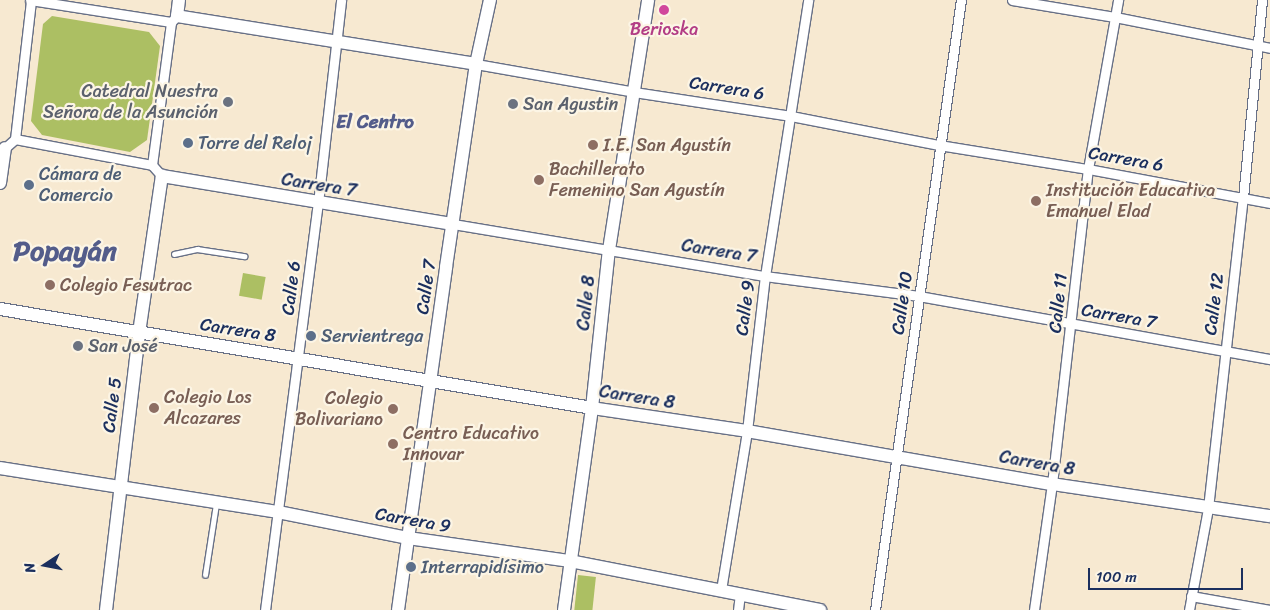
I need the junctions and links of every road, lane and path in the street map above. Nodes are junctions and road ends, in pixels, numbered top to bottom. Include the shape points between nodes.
1 (31, 0) edge
2 (179, 0) edge
3 (341, 0) edge
4 (490, 0) edge
5 (648, 0) edge
6 (808, 0) edge
7 (961, 0) edge
8 (1012, 0) edge
9 (1118, 0) edge
10 (1262, 0) edge
11 (1115, 17) junction
12 (174, 19) junction
13 (336, 40) junction
14 (1258, 46) junction
15 (1270, 48) edge
16 (476, 64) junction
17 (634, 92) junction
18 (791, 116) junction
19 (16, 139) junction
20 (939, 145) junction
21 (5, 148) joint
22 (152, 164) junction
23 (1088, 169) junction
24 (162, 176) junction
25 (0, 183) edge
26 (1243, 198) junction
27 (318, 203) junction
28 (1270, 203) edge
29 (453, 224) junction
30 (609, 250) junction
31 (174, 254) dead end
32 (244, 256) dead end
33 (765, 276) junction
34 (919, 296) junction
35 (0, 309) edge
36 (1072, 325) junction
37 (139, 333) junction
38 (1225, 353) junction
39 (298, 357) junction
40 (1270, 360) edge
41 (431, 380) junction
42 (592, 408) junction
43 (747, 431) junction
44 (897, 456) junction
45 (0, 468) edge
46 (1052, 484) junction
47 (120, 489) junction
48 (216, 503) junction
49 (1208, 508) junction
50 (278, 512) junction
51 (1270, 516) edge
52 (408, 538) junction
53 (570, 561) junction
54 (205, 575) dead end
55 (721, 590) junction
56 (740, 594) junction
57 (1191, 596) junction
58 (106, 610) edge
59 (265, 610) edge
60 (398, 610) edge
61 (564, 610) edge
62 (738, 610) edge
63 (820, 610) edge
64 (875, 610) edge
65 (1034, 610) edge
66 (1189, 610) edge
67 (1270, 610) edge

1 - 12 street
1 - 19 street
2 - 12 main road
3 - 13 street, Calle 6
4 - 16 main road, Calle 7
5 - 17 main road, Calle 8
6 - 18 street, Calle 9
7 - 20 street, Calle 10
8 - 11 street
9 - 11 street, Calle 11
10 - 14 street, Calle 12
11 - 14 street
11 - 23 street, Calle 11
12 - 13 main road, Carrera 6
12 - 22 street
13 - 16 main road, Carrera 6
13 - 27 street, Calle 6
14 - 15 street
14 - 26 street, Calle 12
16 - 17 street, Carrera 6
16 - 29 main road, Calle 7
17 - 18 street, Carrera 6
17 - 30 main road, Calle 8
18 - 20 street, Carrera 6
18 - 33 street, Calle 9
19 - 21 street
19 - 22 street
20 - 23 street, Carrera 6
20 - 34 street, Calle 10
21 - 25 main road
22 - 24 street
23 - 26 street, Carrera 6
23 - 36 street, Calle 11
24 - 27 main road, Carrera 7
24 - 37 main road, Calle 5
26 - 28 street, Carrera 6
26 - 38 street, Calle 12
27 - 29 main road, Carrera 7
27 - 39 street, Calle 6
29 - 30 street, Carrera 7
29 - 41 main road, Calle 7
30 - 33 street, Carrera 7
30 - 42 main road, Calle 8
31 - 32 lane via 197,248
33 - 34 street, Carrera 7
33 - 43 street, Calle 9
34 - 36 street, Carrera 7
34 - 44 street, Calle 10
35 - 37 main road, Carrera 8
36 - 38 street, Carrera 7
36 - 46 street, Calle 11
37 - 39 main road, Carrera 8
37 - 47 main road, Calle 5
38 - 40 street, Carrera 7
38 - 49 street, Calle 12
39 - 41 main road, Carrera 8
39 - 50 street, Calle 6
41 - 42 main road, Carrera 8
41 - 52 main road, Calle 7
42 - 43 main road, Carrera 8
42 - 53 main road, Calle 8
43 - 44 main road, Carrera 8
43 - 55 street, Calle 9
44 - 46 main road, Carrera 8
44 - 64 street, Calle 10
45 - 47 main road, Carrera 9
46 - 49 main road, Carrera 8
46 - 65 street, Calle 11
47 - 48 main road, Carrera 9
47 - 58 main road, Calle 5
48 - 50 main road, Carrera 9
48 - 54 lane
49 - 51 main road, Carrera 8
49 - 57 street, Calle 12
50 - 52 main road, Carrera 9
50 - 59 street, Calle 6
52 - 53 main road, Carrera 9
52 - 60 main road, Calle 7
53 - 55 main road, Carrera 9
53 - 61 main road, Calle 8
55 - 56 main road, Carrera 9
56 - 62 street
56 - 63 main road, Carrera 9
57 - 66 street, Calle 12
57 - 67 street

